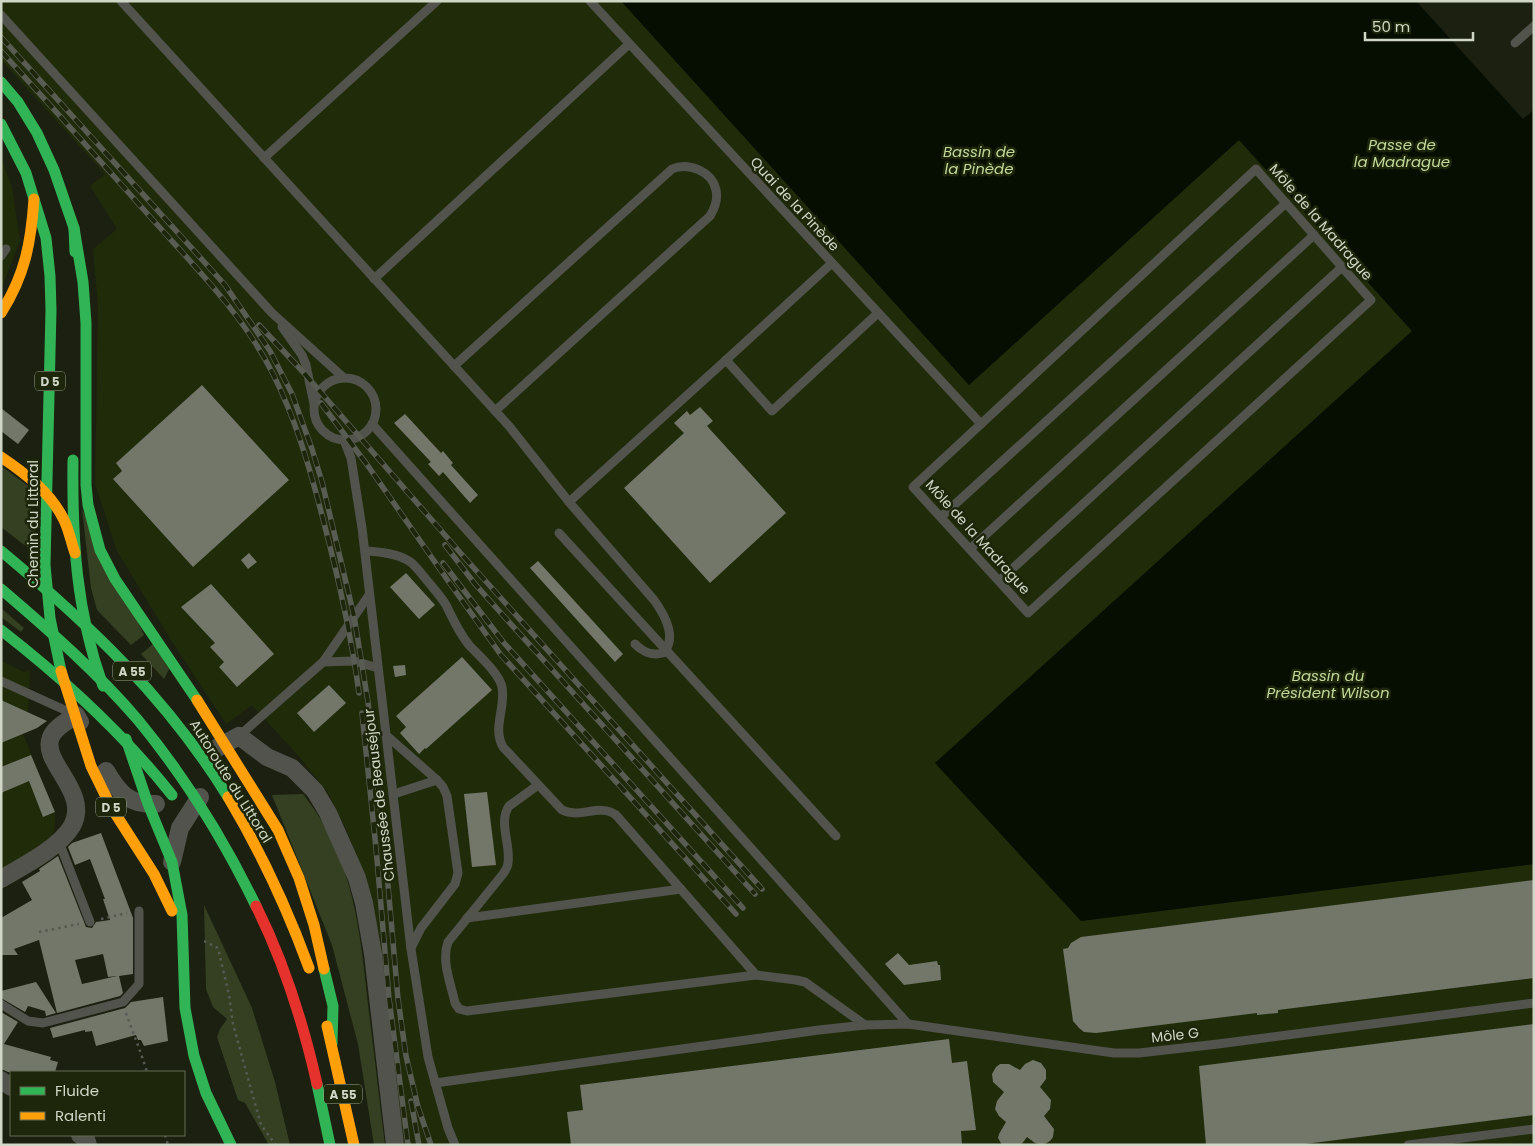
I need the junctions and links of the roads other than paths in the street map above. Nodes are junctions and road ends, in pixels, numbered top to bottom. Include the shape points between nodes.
1 (120, 1) edge
2 (437, 1) edge
3 (590, 1) edge
4 (1, 15) edge
5 (1534, 26) edge
6 (1514, 43) dead end
7 (629, 44) junction
8 (1, 82) edge
9 (1, 124) edge
10 (264, 158) junction
11 (34, 199) junction
12 (1286, 203) junction
13 (74, 228) junction
14 (1314, 235) junction
15 (832, 263) junction
16 (1342, 267) junction
17 (374, 279) junction
18 (1, 313) edge
19 (272, 313) junction
20 (878, 313) junction
21 (726, 360) junction
22 (454, 366) junction
23 (344, 378) junction
24 (74, 394) dead end
25 (314, 404) junction
26 (495, 411) junction
27 (372, 424) junction
28 (981, 424) junction
29 (344, 440) junction
30 (73, 451) dead end
31 (1, 457) edge
32 (47, 496) junction
33 (569, 502) junction
34 (941, 517) junction
35 (559, 533) dead end
36 (970, 549) junction
37 (365, 551) junction
38 (3, 553) edge
39 (75, 553) junction
40 (999, 581) junction
41 (1, 589) edge
42 (369, 595) junction
43 (1, 630) edge
44 (1, 640) edge
45 (635, 644) dead end
46 (666, 650) junction
47 (323, 662) junction
48 (378, 668) junction
49 (60, 670) junction
50 (99, 676) junction
51 (1, 681) edge
52 (66, 686) junction
53 (106, 693) junction
54 (76, 715) junction
55 (118, 720) junction
56 (386, 735) junction
57 (242, 738) junction
58 (267, 757) junction
59 (185, 767) junction
60 (224, 778) junction
61 (438, 780) junction
62 (538, 785) junction
63 (394, 794) junction
64 (200, 797) junction
65 (148, 804) junction
66 (193, 824) dead end
67 (836, 836) dead end
68 (59, 842) junction
69 (134, 844) junction
70 (172, 862) junction
71 (1, 879) edge
72 (228, 879) dead end
73 (249, 889) junction
74 (681, 889) junction
75 (139, 911) dead end
76 (467, 918) junction
77 (90, 922) dead end
78 (182, 941) junction
79 (410, 949) junction
80 (756, 975) junction
81 (313, 980) dead end
82 (1534, 1003) edge
83 (1, 1004) edge
84 (321, 1007) dead end
85 (908, 1024) junction
86 (865, 1026) junction
87 (332, 1044) junction
88 (435, 1082) junction
89 (1534, 1129) edge
90 (232, 1145) edge
91 (330, 1145) edge
92 (354, 1145) edge
93 (395, 1145) edge
94 (455, 1145) edge
95 (1408, 1145) edge

1 - 10 lane
2 - 10 lane
3 - 7 lane, Quai de la Pinède
4 - 19 lane
5 - 6 lane
7 - 15 lane, Quai de la Pinède
7 - 17 lane
8 - 13 main road, D 5 via 37,133
9 - 11 main road, D 5 via 26,173
10 - 17 lane
11 - 18 main road via 31,241 24,270 13,296
11 - 32 main road, Chemin du Littoral / D 5 via 46,238 50,276
12 - 14 lane, Môle de la Madrague
12 - 28 lane, Môle de la Madrague via 1256,168
12 - 34 lane
13 - 24 main road, D 5
13 - 87 main road via 82,269 87,336 85,465 88,505 100,550 114,579 218,732 278,830 296,870 314,925 333,1006
14 - 16 lane, Môle de la Madrague
14 - 36 lane
15 - 20 lane, Quai de la Pinède
15 - 21 lane
16 - 40 lane
16 - 40 lane, Môle de la Madrague via 1371,300 1028,613
17 - 22 lane
19 - 23 lane
19 - 25 lane via 302,355
20 - 21 lane via 772,411
20 - 28 lane, Quai de la Pinède
21 - 33 lane
22 - 26 lane
22 - 26 lane via 672,169 689,166 709,178 716,187 717,196 710,216
23 - 25 lane via 326,384
23 - 27 lane via 353,379 368,389 376,406
25 - 29 lane via 314,415 321,429 334,438
26 - 33 lane
27 - 29 lane via 358,436
27 - 85 lane
28 - 34 lane, Môle de la Madrague via 914,486
29 - 37 lane, Chaussée de Beauséjour via 351,458
30 - 39 main road, Chemin du Littoral / D 5
31 - 32 main road via 24,472
32 - 39 main road via 63,517
32 - 49 main road, Chemin du Littoral / D 5 via 45,565 50,618
33 - 46 lane via 659,608 670,640
34 - 36 lane, Môle de la Madrague
35 - 46 lane
36 - 40 lane, Môle de la Madrague
37 - 42 lane, Chaussée de Beauséjour
37 - 62 lane via 410,561 442,600 467,642 498,677 502,685 499,740
38 - 81 main road, Autoroute du Littoral / A 55 via 76,615 145,685 179,726 235,809 258,850 283,902
39 - 50 main road, Chemin du Littoral / D 5 via 84,625
41 - 73 main road, A 55 via 87,668 154,740 187,785
42 - 47 lane
42 - 48 lane, Chaussée de Beauséjour
43 - 66 main road via 51,668 132,745
44 - 49 main road
45 - 46 lane via 650,654
46 - 67 lane
47 - 48 lane via 354,661
47 - 57 lane
48 - 56 lane, Chaussée de Beauséjour
49 - 52 main road, Chemin du Littoral / D 5
50 - 52 main road via 85,674
50 - 53 main road, Chemin du Littoral / D 5
51 - 54 lane
52 - 54 main road, Chemin du Littoral / D 5
53 - 54 main road via 98,704
53 - 55 main road, Chemin du Littoral / D 5
54 - 65 street via 116,788 123,795
54 - 68 street via 50,738 50,751 76,804 71,827
54 - 69 main road, Chemin du Littoral / D 5 via 91,766 110,807
55 - 59 street via 141,751 160,765
55 - 65 main road, Chemin du Littoral / D 5
56 - 61 lane
56 - 63 lane, Chaussée de Beauséjour
57 - 58 street
57 - 59 street
57 - 60 street
58 - 60 street
58 - 93 street via 292,768 315,791 357,878 372,954
59 - 65 street via 164,784
60 - 64 street
61 - 63 lane
61 - 79 lane via 447,796 458,872 455,884 421,928
62 - 74 lane via 568,813 611,811
62 - 76 lane via 506,810 508,865
63 - 79 lane, Chaussée de Beauséjour
64 - 65 street
64 - 70 street via 180,828
65 - 69 street
65 - 70 main road, Chemin du Littoral / D 5
68 - 71 street
68 - 77 lane
69 - 78 main road, Chemin du Littoral / D 5 via 172,910
70 - 78 main road, Chemin du Littoral / D 5 via 182,915
72 - 73 main road
73 - 91 main road, A 55 via 277,952 303,1027
74 - 76 lane
74 - 80 lane
75 - 83 lane via 139,984 122,1002 43,1023 28,1021
76 - 80 lane via 448,942 444,957 455,1003 466,1011
78 - 90 main road, Chemin du Littoral / D 5 via 185,1008 194,1056 206,1093
79 - 88 lane, Chaussée de Beauséjour
80 - 86 lane via 805,982
82 - 85 lane, Môle G via 1129,1053
84 - 87 main road, A 55
85 - 86 lane, Môle G
86 - 88 lane, Môle G
87 - 92 main road, A 55
88 - 94 lane, Chaussée de Beauséjour
89 - 95 lane

